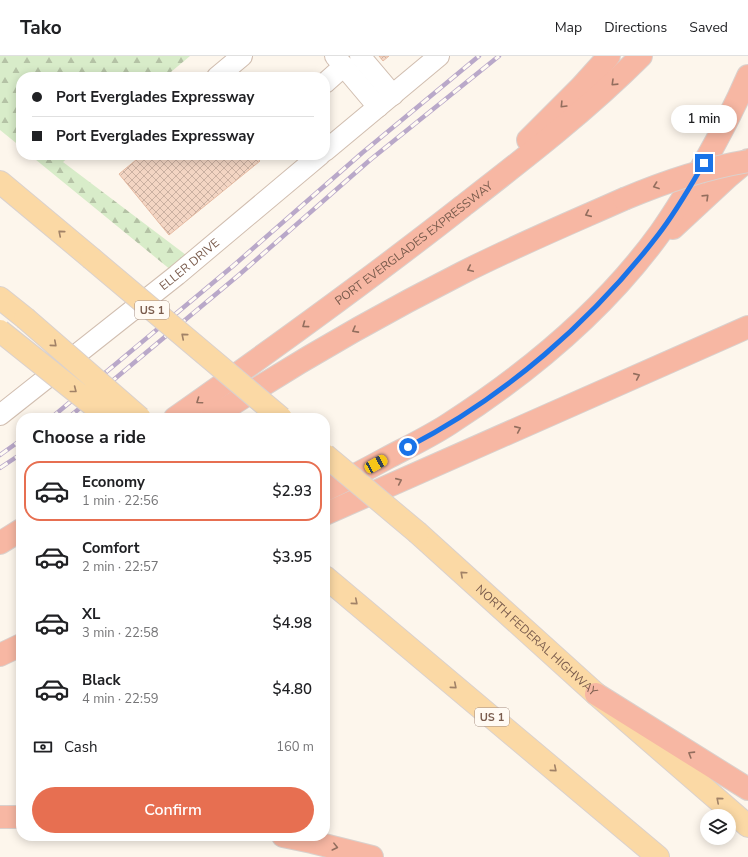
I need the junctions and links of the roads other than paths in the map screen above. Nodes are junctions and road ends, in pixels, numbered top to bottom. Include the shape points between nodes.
1 (242, 56) edge
2 (439, 56) edge
3 (609, 56) edge
4 (641, 56) edge
5 (346, 59) edge
6 (223, 72) edge
7 (748, 76) edge
8 (330, 77) edge
9 (385, 101) junction
10 (330, 147) edge
11 (314, 160) edge
12 (748, 161) edge
13 (0, 182) edge
14 (434, 229) junction
15 (637, 262) junction
16 (0, 298) edge
17 (748, 327) edge
18 (0, 331) edge
19 (104, 413) edge
20 (134, 413) edge
21 (182, 413) edge
22 (219, 413) edge
23 (275, 413) edge
24 (0, 415) edge
25 (330, 459) edge
26 (330, 487) edge
27 (330, 512) edge
28 (330, 581) edge
29 (16, 647) edge
30 (0, 655) edge
31 (596, 694) junction
32 (748, 789) edge
33 (0, 817) edge
34 (16, 817) edge
35 (748, 826) edge
36 (307, 841) edge
37 (372, 857) edge
38 (658, 857) edge

1 - 6 street
2 - 9 street
3 -> 14 highway via 536,132
4 -> 14 highway, PORT EVERGLADES EXPRESSWAY via 580,114
5 - 8 street
5 - 9 street
7 - 15 highway via 737,103 679,205
9 - 10 street
11 - 24 street, ELLER DRIVE via 177,275
15 -> 12 highway
12 -> 22 highway, bridge via 709,169 655,186 469,270 404,303 298,363
23 -> 13 main road, US 1, bridge
14 -> 21 highway, PORT EVERGLADES EXPRESSWAY via 298,331
15 - 26 highway via 558,342 503,387 448,425
16 -> 20 main road, bridge
27 -> 17 highway
18 -> 19 main road, bridge
31 -> 25 main road, NORTH FEDERAL HIGHWAY, bridge via 418,533
28 -> 38 main road, US 1
29 - 30 highway
32 -> 31 highway
35 -> 31 main road, NORTH FEDERAL HIGHWAY
33 - 34 highway
36 -> 37 highway

